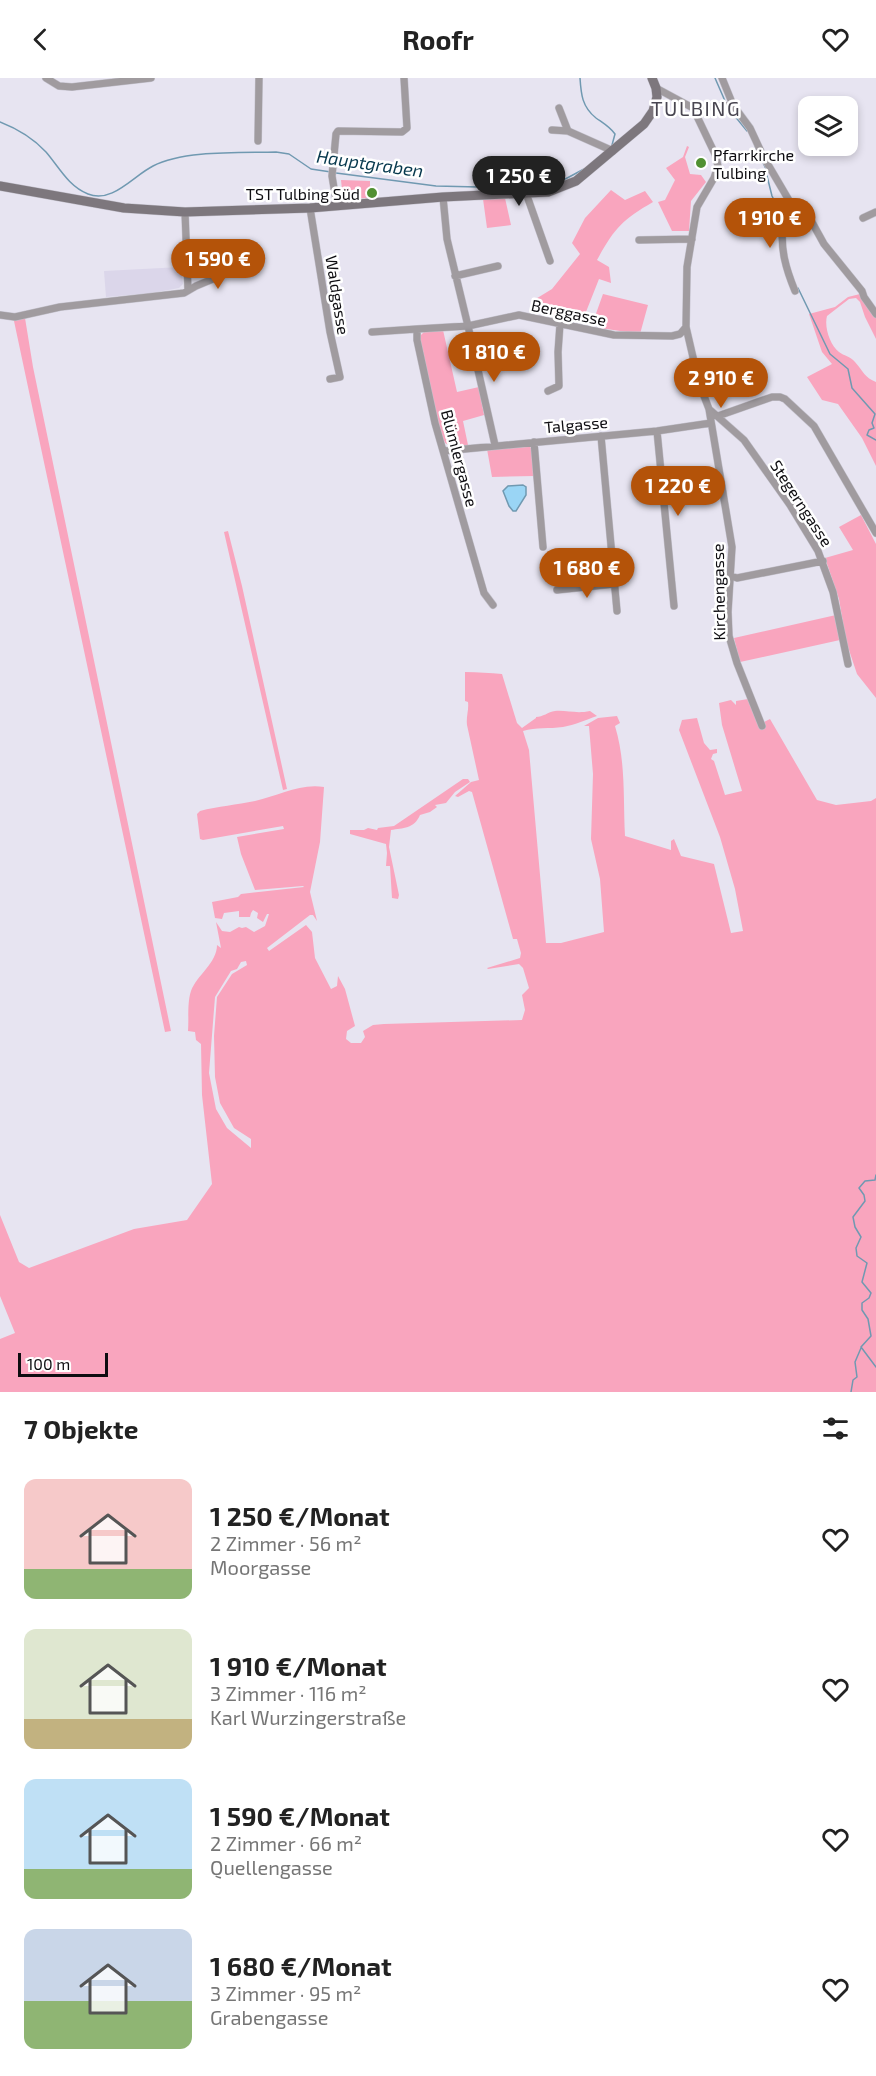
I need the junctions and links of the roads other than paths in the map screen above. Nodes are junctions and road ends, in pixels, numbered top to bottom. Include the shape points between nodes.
1 (46, 78) edge
2 (152, 78) edge
3 (259, 78) edge
4 (404, 78) edge
5 (652, 78) edge
6 (722, 78) edge
7 (656, 88) junction
8 (733, 105) junction
9 (559, 108) dead end
10 (693, 108) junction
11 (552, 130) dead end
12 (568, 131) junction
13 (258, 141) dead end
14 (609, 149) junction
15 (0, 186) edge
16 (526, 193) junction
17 (443, 197) junction
18 (790, 202) junction
19 (337, 206) junction
20 (310, 208) junction
21 (184, 212) junction
22 (876, 212) edge
23 (863, 218) dead end
24 (692, 239) junction
25 (639, 240) dead end
26 (550, 261) dead end
27 (498, 266) dead end
28 (237, 269) dead end
29 (455, 276) junction
30 (188, 290) junction
31 (795, 291) dead end
32 (876, 314) edge
33 (0, 315) edge
34 (560, 324) junction
35 (468, 326) junction
36 (686, 327) junction
37 (417, 329) junction
38 (372, 332) dead end
39 (330, 378) dead end
40 (548, 391) dead end
41 (709, 410) junction
42 (718, 416) junction
43 (711, 423) junction
44 (657, 431) junction
45 (601, 436) junction
46 (534, 442) junction
47 (495, 445) junction
48 (444, 451) junction
49 (876, 532) edge
50 (543, 547) dead end
51 (823, 561) junction
52 (731, 576) junction
53 (614, 584) junction
54 (557, 590) dead end
55 (493, 605) dead end
56 (674, 606) dead end
57 (617, 611) dead end
58 (848, 664) dead end
59 (762, 726) dead end

1 - 2 street via 66,87
3 - 13 street
4 - 19 street via 407,128 402,132 336,134 332,176
5 - 7 street
6 - 8 street
7 - 10 street
7 - 14 street via 649,118
8 - 10 street
8 - 18 street via 750,128
9 - 12 street
10 - 24 street, Kirchengasse via 717,166 697,207
11 - 12 street
12 - 14 street
14 - 16 street via 576,181 548,192
15 - 21 street via 124,208
16 - 17 street
16 - 26 street
17 - 19 street
17 - 29 street
18 - 31 street via 783,223 782,254
18 - 32 street via 808,215 824,244
19 - 20 street
20 - 21 street
20 - 39 street, Waldgasse via 340,376
21 - 30 street
22 - 23 street
24 - 25 street
24 - 36 street, Kirchengasse via 687,267
27 - 29 street
28 - 30 street
29 - 35 street
30 - 33 street via 15,317
34 - 35 street, Berggasse via 519,315
34 - 36 street, Berggasse via 644,337 672,336
34 - 40 street via 559,386
35 - 37 street
35 - 47 street
36 - 41 street, Kirchengasse
37 - 38 street
37 - 48 street, Blümlergasse
41 - 42 street, Stegerngasse
41 - 43 street, Kirchengasse
42 - 49 street via 772,397 785,399 814,426
42 - 51 street, Stegerngasse via 744,440
43 - 44 street, Talgasse
43 - 52 street, Kirchengasse via 732,547
44 - 45 street, Talgasse
44 - 56 street
45 - 46 street, Talgasse
45 - 53 street
46 - 47 street, Talgasse
46 - 50 street
47 - 48 street, Talgasse
48 - 55 street, Blümlergasse via 484,593
51 - 52 street
51 - 58 street, Stegerngasse
52 - 59 street, Kirchengasse via 729,636
53 - 54 street
53 - 57 street

